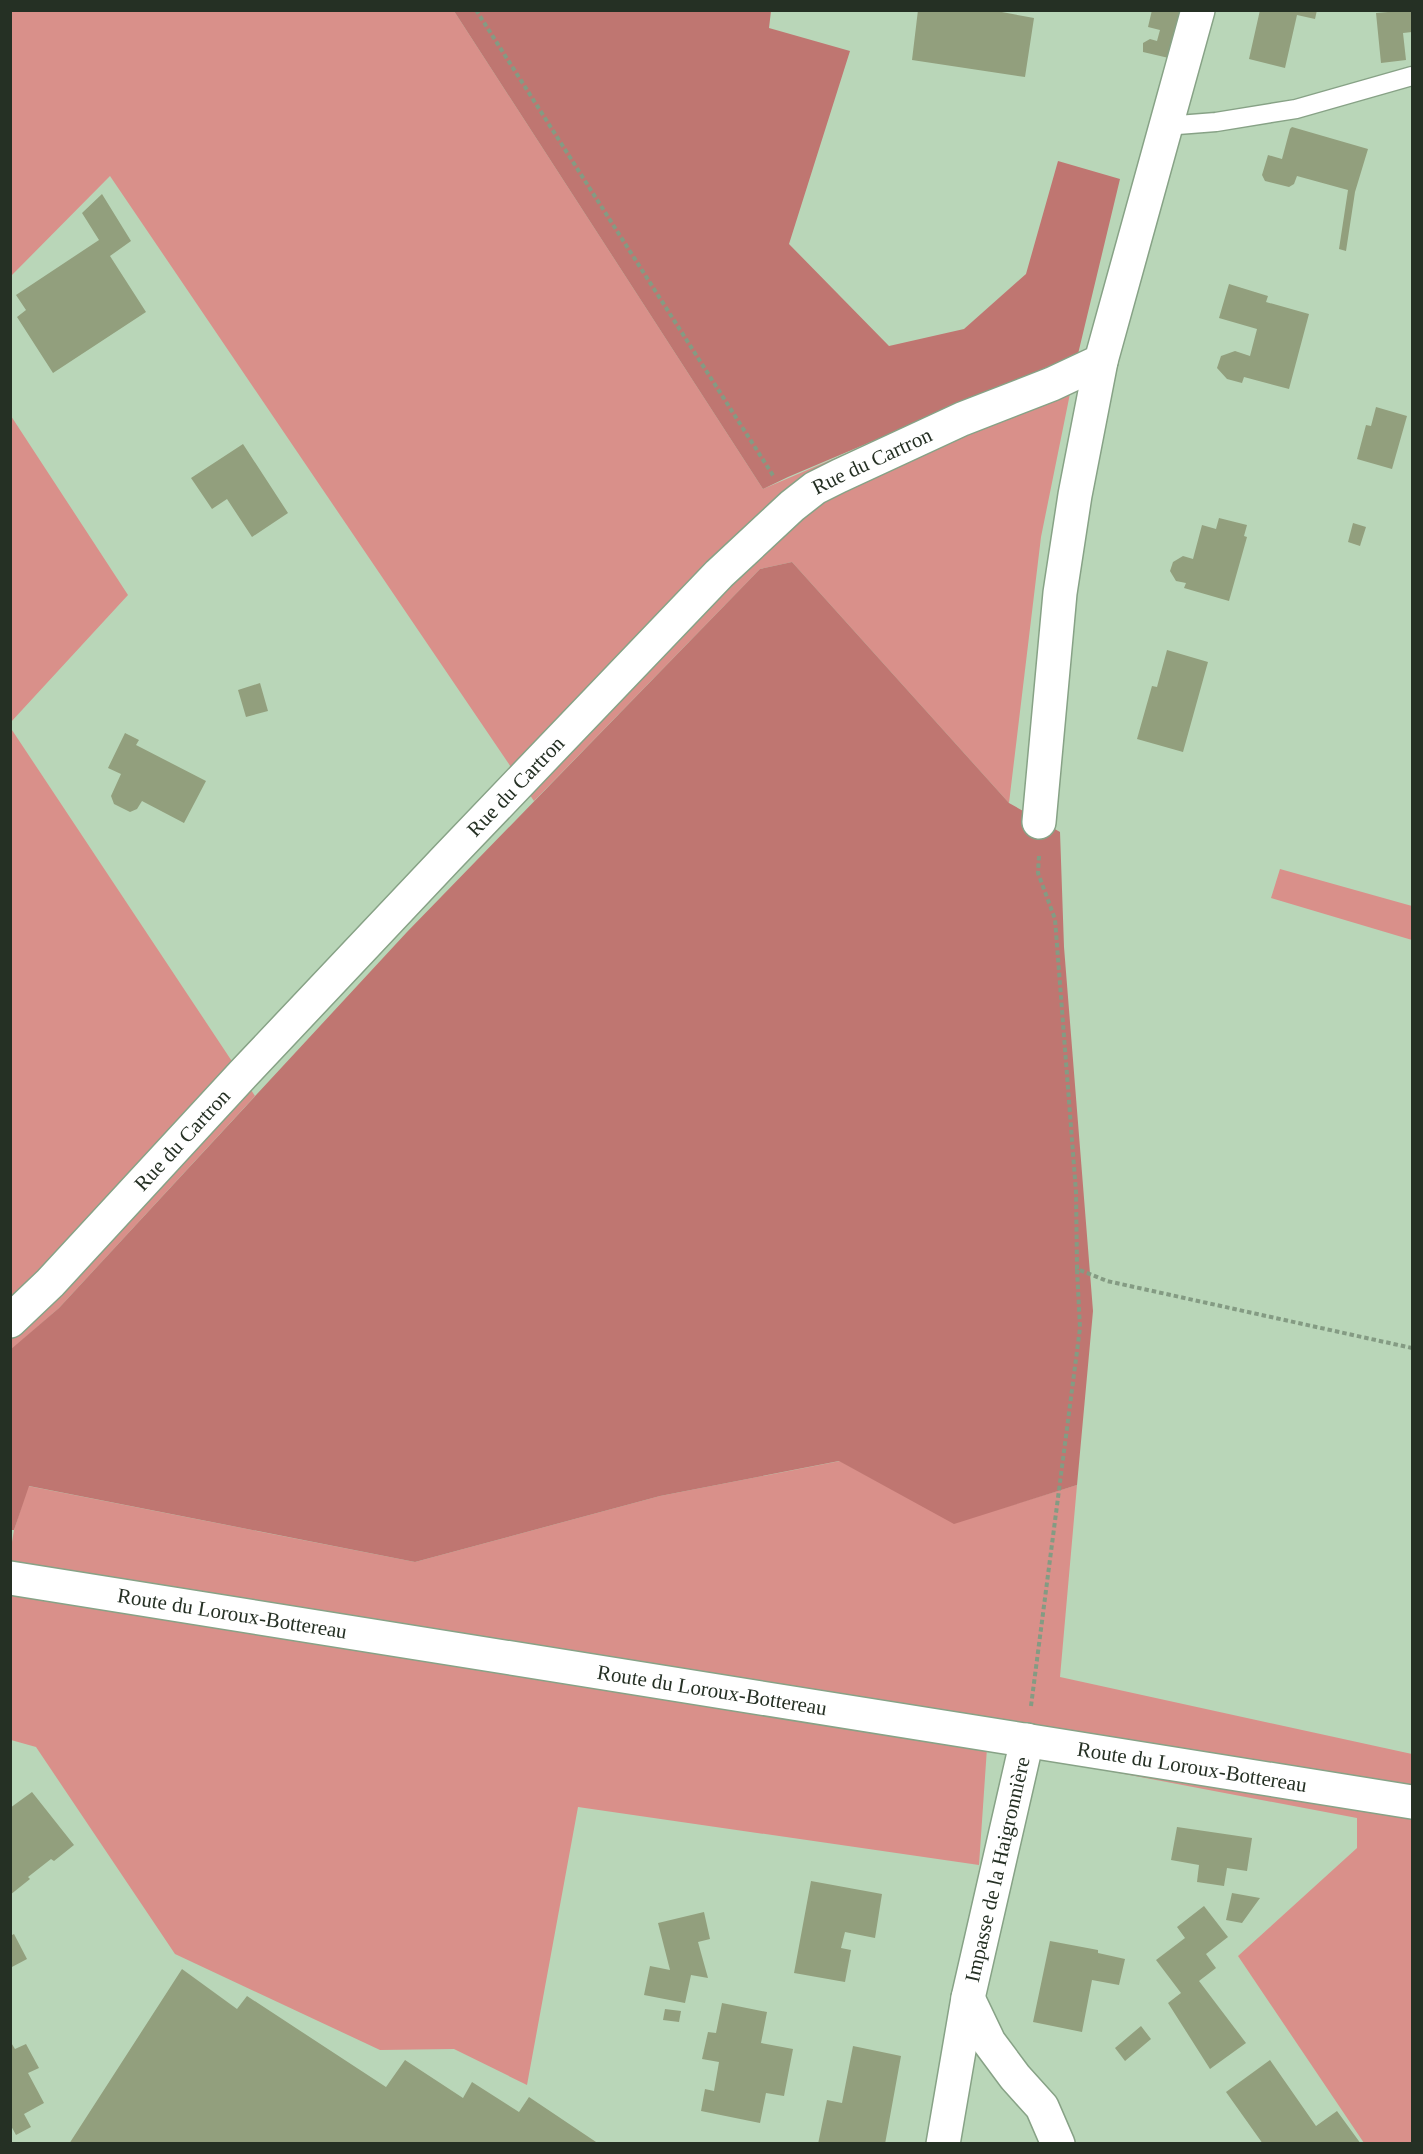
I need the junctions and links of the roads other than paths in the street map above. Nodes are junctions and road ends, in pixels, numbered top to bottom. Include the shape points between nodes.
1 (1198, 10) edge
2 (1413, 76) edge
3 (1165, 126) junction
4 (1101, 361) junction
5 (1039, 822) road end
6 (10, 1321) edge
7 (10, 1578) edge
8 (1027, 1740) junction
9 (1413, 1802) edge
10 (968, 1998) junction
11 (943, 2144) edge
12 (1058, 2144) edge

1 - 3 street
2 - 3 lane via 1296,110
3 - 4 street
4 - 5 street via 1076,484 1060,593
4 - 6 street, Rue du Cartron via 839,476 792,506 719,574
7 - 8 street, Route du Loroux-Bottereau
8 - 9 street, Route du Loroux-Bottereau
8 - 10 street, Impasse de la Haigronnière
10 - 11 street, Impasse de la Haigronnière
10 - 12 street, Impasse de la Haigronnière via 989,2042 1042,2107

